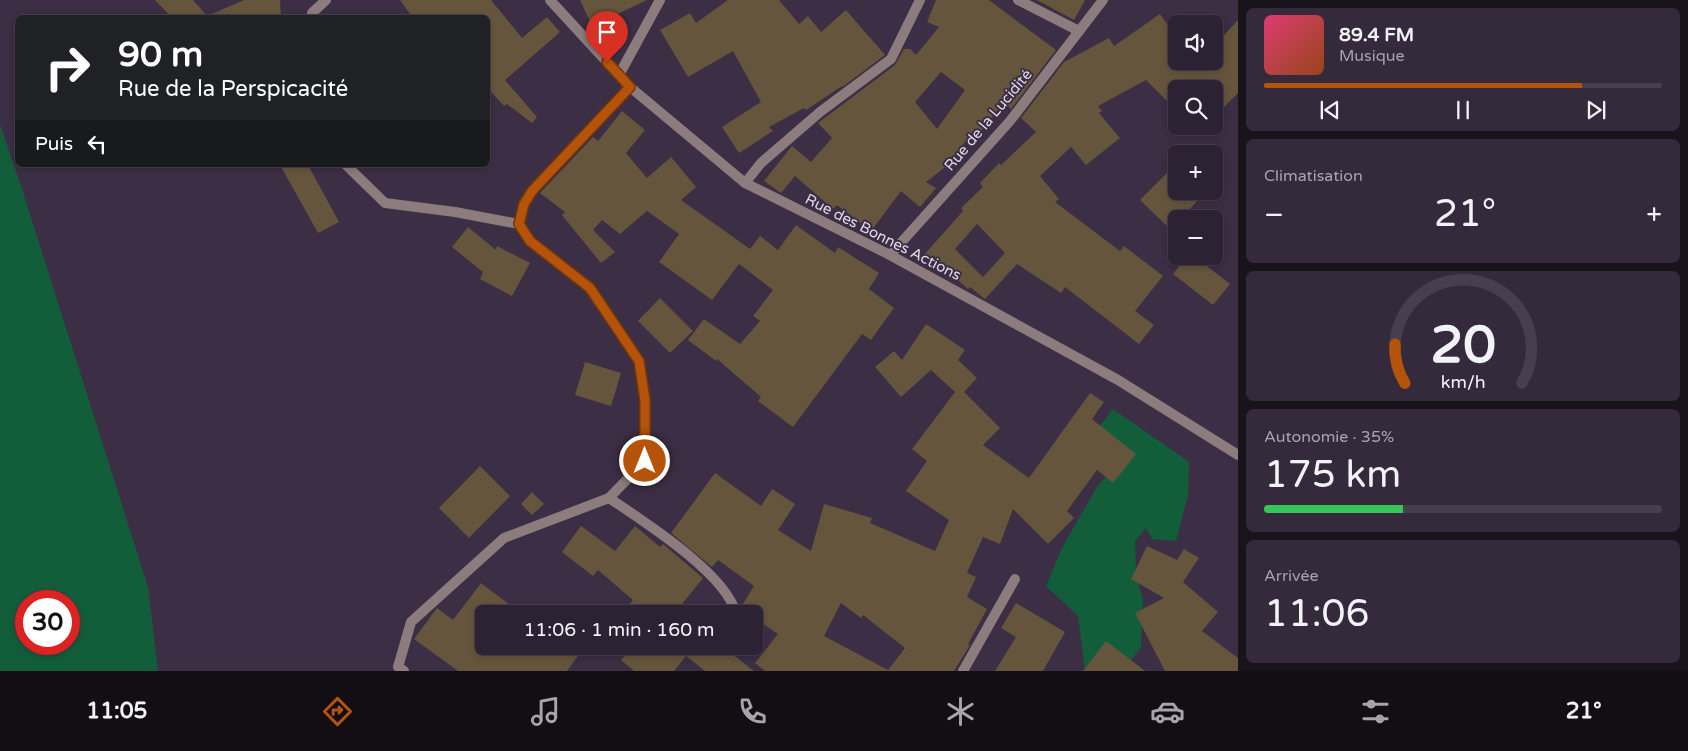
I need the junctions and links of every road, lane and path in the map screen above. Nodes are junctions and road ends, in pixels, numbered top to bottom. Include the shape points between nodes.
1 (326, 0) edge
2 (550, 0) edge
3 (660, 0) edge
4 (920, 0) edge
5 (1018, 0) edge
6 (1103, 0) edge
7 (312, 15) edge
8 (1079, 31) junction
9 (619, 74) junction
10 (630, 87) junction
11 (348, 167) edge
12 (745, 183) junction
13 (519, 224) junction
14 (890, 255) junction
15 (1238, 455) edge
16 (609, 498) junction
17 (1015, 579) dead end
18 (731, 605) edge
19 (404, 671) edge
20 (963, 671) edge

1 - 7 street
2 - 9 street, Rue des Bonnes Actions
3 - 9 street
4 - 12 street via 892,58 820,112 761,163
5 - 8 street
6 - 8 street, Rue de la Lucidité
8 - 14 street, Rue de la Lucidité via 1010,121
9 - 10 street, Rue des Bonnes Actions
10 - 12 street, Rue des Bonnes Actions
10 - 13 street via 532,191 524,204
11 - 13 street via 385,203
12 - 14 street, Rue des Bonnes Actions
13 - 16 street via 530,241 590,288 639,361 645,400 645,461
14 - 15 street, Rue des Bonnes Actions via 1118,380
16 - 18 street via 664,536 721,585
16 - 19 street via 504,538 411,622 398,667
17 - 20 street

